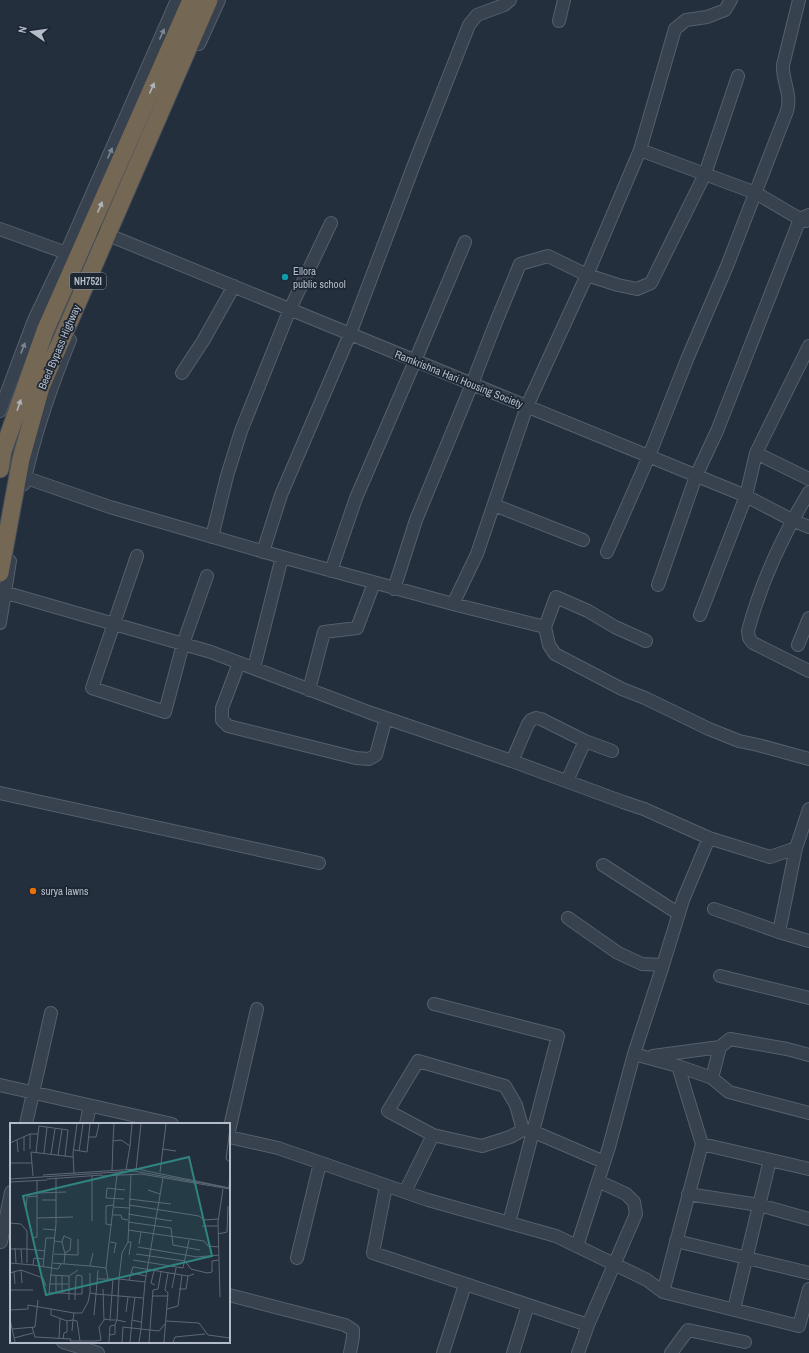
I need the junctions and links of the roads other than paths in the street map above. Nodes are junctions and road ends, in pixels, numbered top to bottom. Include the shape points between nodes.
1 (177, 0) edge
2 (191, 0) edge
3 (209, 0) edge
4 (219, 0) edge
5 (510, 0) edge
6 (564, 0) edge
7 (731, 0) edge
8 (799, 0) edge
9 (559, 21) dead end
10 (738, 76) dead end
11 (640, 150) junction
12 (705, 174) junction
13 (756, 193) junction
14 (806, 219) edge
15 (331, 223) dead end
16 (91, 227) junction
17 (0, 229) edge
18 (111, 236) junction
19 (465, 242) dead end
20 (72, 255) junction
21 (586, 276) junction
22 (234, 286) junction
23 (290, 309) junction
24 (350, 334) junction
25 (809, 346) edge
26 (416, 361) junction
27 (182, 373) dead end
28 (472, 384) junction
29 (527, 406) junction
30 (0, 411) edge
31 (5, 430) edge
32 (756, 453) junction
33 (649, 456) junction
34 (0, 469) edge
35 (696, 476) junction
36 (22, 477) junction
37 (809, 479) edge
38 (809, 492) edge
39 (746, 496) junction
40 (494, 505) junction
41 (792, 520) junction
42 (809, 527) edge
43 (212, 537) junction
44 (583, 540) dead end
45 (263, 552) junction
46 (607, 552) dead end
47 (137, 556) dead end
48 (282, 557) junction
49 (331, 571) junction
50 (0, 573) edge
51 (207, 576) dead end
52 (374, 583) junction
53 (658, 585) dead end
54 (394, 589) junction
55 (2, 591) edge
56 (453, 604) junction
57 (700, 614) dead end
58 (809, 618) edge
59 (0, 623) edge
60 (115, 623) junction
61 (545, 627) junction
62 (646, 642) dead end
63 (183, 644) junction
64 (798, 645) dead end
65 (239, 663) junction
66 (254, 668) junction
67 (809, 671) edge
68 (309, 690) junction
69 (386, 718) junction
70 (585, 741) junction
71 (612, 751) dead end
72 (809, 759) edge
73 (512, 761) junction
74 (567, 781) junction
75 (0, 793) edge
76 (809, 809) edge
77 (709, 838) junction
78 (796, 848) junction
79 (318, 864) dead end
80 (603, 865) dead end
81 (714, 909) dead end
82 (679, 914) junction
83 (568, 918) dead end
84 (779, 932) junction
85 (809, 941) edge
86 (663, 964) junction
87 (720, 976) dead end
88 (809, 998) edge
89 (434, 1004) dead end
90 (257, 1009) dead end
91 (51, 1013) dead end
92 (720, 1047) junction
93 (634, 1054) junction
94 (809, 1055) edge
95 (648, 1057) junction
96 (678, 1066) junction
97 (712, 1078) junction
98 (0, 1085) edge
99 (34, 1093) junction
100 (90, 1106) junction
101 (809, 1113) edge
102 (26, 1123) edge
103 (86, 1123) edge
104 (167, 1123) edge
105 (230, 1127) edge
106 (527, 1131) junction
107 (433, 1135) junction
108 (230, 1137) edge
109 (702, 1144) junction
110 (770, 1160) junction
111 (604, 1162) junction
112 (320, 1163) junction
113 (809, 1169) edge
114 (598, 1181) junction
115 (386, 1186) junction
116 (405, 1192) junction
117 (688, 1194) junction
118 (10, 1197) edge
119 (759, 1205) junction
120 (809, 1219) edge
121 (509, 1223) junction
122 (676, 1241) junction
123 (0, 1242) edge
124 (10, 1244) edge
125 (577, 1246) junction
126 (297, 1258) dead end
127 (746, 1258) junction
128 (615, 1264) junction
129 (809, 1273) edge
130 (465, 1285) junction
131 (809, 1289) edge
132 (663, 1292) junction
133 (230, 1295) edge
134 (528, 1305) junction
135 (734, 1309) junction
136 (588, 1325) junction
137 (745, 1342) dead end
138 (66, 1343) edge
139 (98, 1353) edge
140 (350, 1353) edge
141 (443, 1353) edge
142 (513, 1353) edge
143 (578, 1353) edge
144 (671, 1353) edge

20 -> 1 street
16 -> 2 highway, Beed Bypass Highway / NH752I
3 - 18 highway, Beed Bypass Highway / NH752I
4 - 18 street
5 - 24 street via 504,5 477,15 469,25
6 - 9 street
7 - 11 street via 725,10 707,17 686,20 675,29
8 - 13 street via 782,71 789,103
10 - 12 street
11 - 12 street
11 - 21 street
12 - 13 street
12 - 21 street via 651,283 637,289
13 - 14 street
13 - 33 street
14 - 35 street
15 - 23 street
16 - 18 street, Ramkrishna Hari Housing Society
16 - 20 highway, Beed Bypass Highway / NH752I
17 - 20 street
18 - 22 street, Ramkrishna Hari Housing Society
18 - 36 highway, Beed Bypass Highway / NH752I via 41,387 21,459
19 - 26 street
30 -> 20 street via 34,320
31 -> 20 highway, Beed Bypass Highway / NH752I
21 - 28 street via 548,256 520,264
21 - 29 street
22 - 23 street, Ramkrishna Hari Housing Society
22 - 27 street
23 - 24 street, Ramkrishna Hari Housing Society
23 - 43 street via 241,431
24 - 26 street, Ramkrishna Hari Housing Society
24 - 45 street via 282,495
25 - 32 street
26 - 28 street, Ramkrishna Hari Housing Society
26 - 49 street via 356,498
28 - 29 street, Ramkrishna Hari Housing Society
28 - 54 street via 416,520
29 - 33 street, Ramkrishna Hari Housing Society
29 - 40 street
31 - 34 highway, Beed Bypass Highway / NH752I
32 - 37 street
32 - 39 street
33 - 35 street, Ramkrishna Hari Housing Society
33 - 46 street
35 - 39 street, Ramkrishna Hari Housing Society
35 - 53 street
36 - 43 street via 110,507
36 - 50 highway, Beed Bypass Highway / NH752I
36 - 55 street
38 - 41 street
39 - 41 street, Ramkrishna Hari Housing Society
39 - 57 street
40 - 44 street
40 - 56 street via 477,554
41 - 42 street, Ramkrishna Hari Housing Society
41 - 67 street via 770,567 751,621 748,638
43 - 45 street
45 - 48 street
47 - 60 street
48 - 49 street
48 - 66 street
49 - 52 street
51 - 63 street
52 - 54 street
52 - 68 street via 357,628 324,632
54 - 56 street
55 - 59 street
55 - 60 street
56 - 61 street
58 - 64 street
60 - 63 street
60 - 63 street via 92,688 165,712
61 - 62 street via 556,597
61 - 72 street via 549,645 555,654 622,689 739,741
63 - 65 street
65 - 66 street
65 - 69 street via 222,708 222,720 228,726 369,759 376,755
66 - 68 street
68 - 69 street
69 - 73 street
70 - 71 street
70 - 73 street via 536,718 528,724
70 - 74 street
73 - 74 street
74 - 77 street via 644,809
75 - 79 street
76 - 78 street
77 - 78 street via 770,857
77 - 82 street
78 - 84 street
80 - 82 street
81 - 84 street
82 - 86 street
83 - 86 street via 618,953 642,964
84 - 85 street
86 - 93 street
87 - 88 street
89 - 106 street via 558,1036
90 - 105 street
91 - 99 street
92 - 94 street via 730,1039
92 - 95 street
92 - 97 street
93 - 95 street
93 - 111 street
95 - 96 street
96 - 97 street
96 - 109 street
97 - 101 street via 729,1092
98 - 99 street
99 - 100 street
99 - 102 street
100 - 103 street
100 - 104 street
106 - 107 street via 482,1146
106 - 107 street via 505,1086 418,1061 388,1111
106 - 111 street
106 - 121 street
107 - 116 street
108 - 112 street via 278,1148
109 - 110 street
109 - 117 street
110 - 113 street
110 - 119 street
111 - 114 street
112 - 115 street
112 - 126 street
114 - 125 street
114 - 128 street via 626,1194 634,1202 636,1214
115 - 116 street
115 - 130 street via 373,1253
116 - 121 street
117 - 119 street
117 - 122 street
118 - 123 street
119 - 120 street
119 - 127 street
121 - 125 street via 556,1236
122 - 127 street
122 - 132 street
123 - 124 street
125 - 128 street
127 - 129 street
127 - 135 street
128 - 132 street via 647,1280
128 - 136 street
130 - 134 street
130 - 141 street
131 - 135 street via 799,1326
132 - 135 street
133 - 140 street via 346,1325 353,1330 354,1337
134 - 136 street
134 - 142 street
136 - 143 street
137 - 144 street via 688,1330
138 - 139 street

